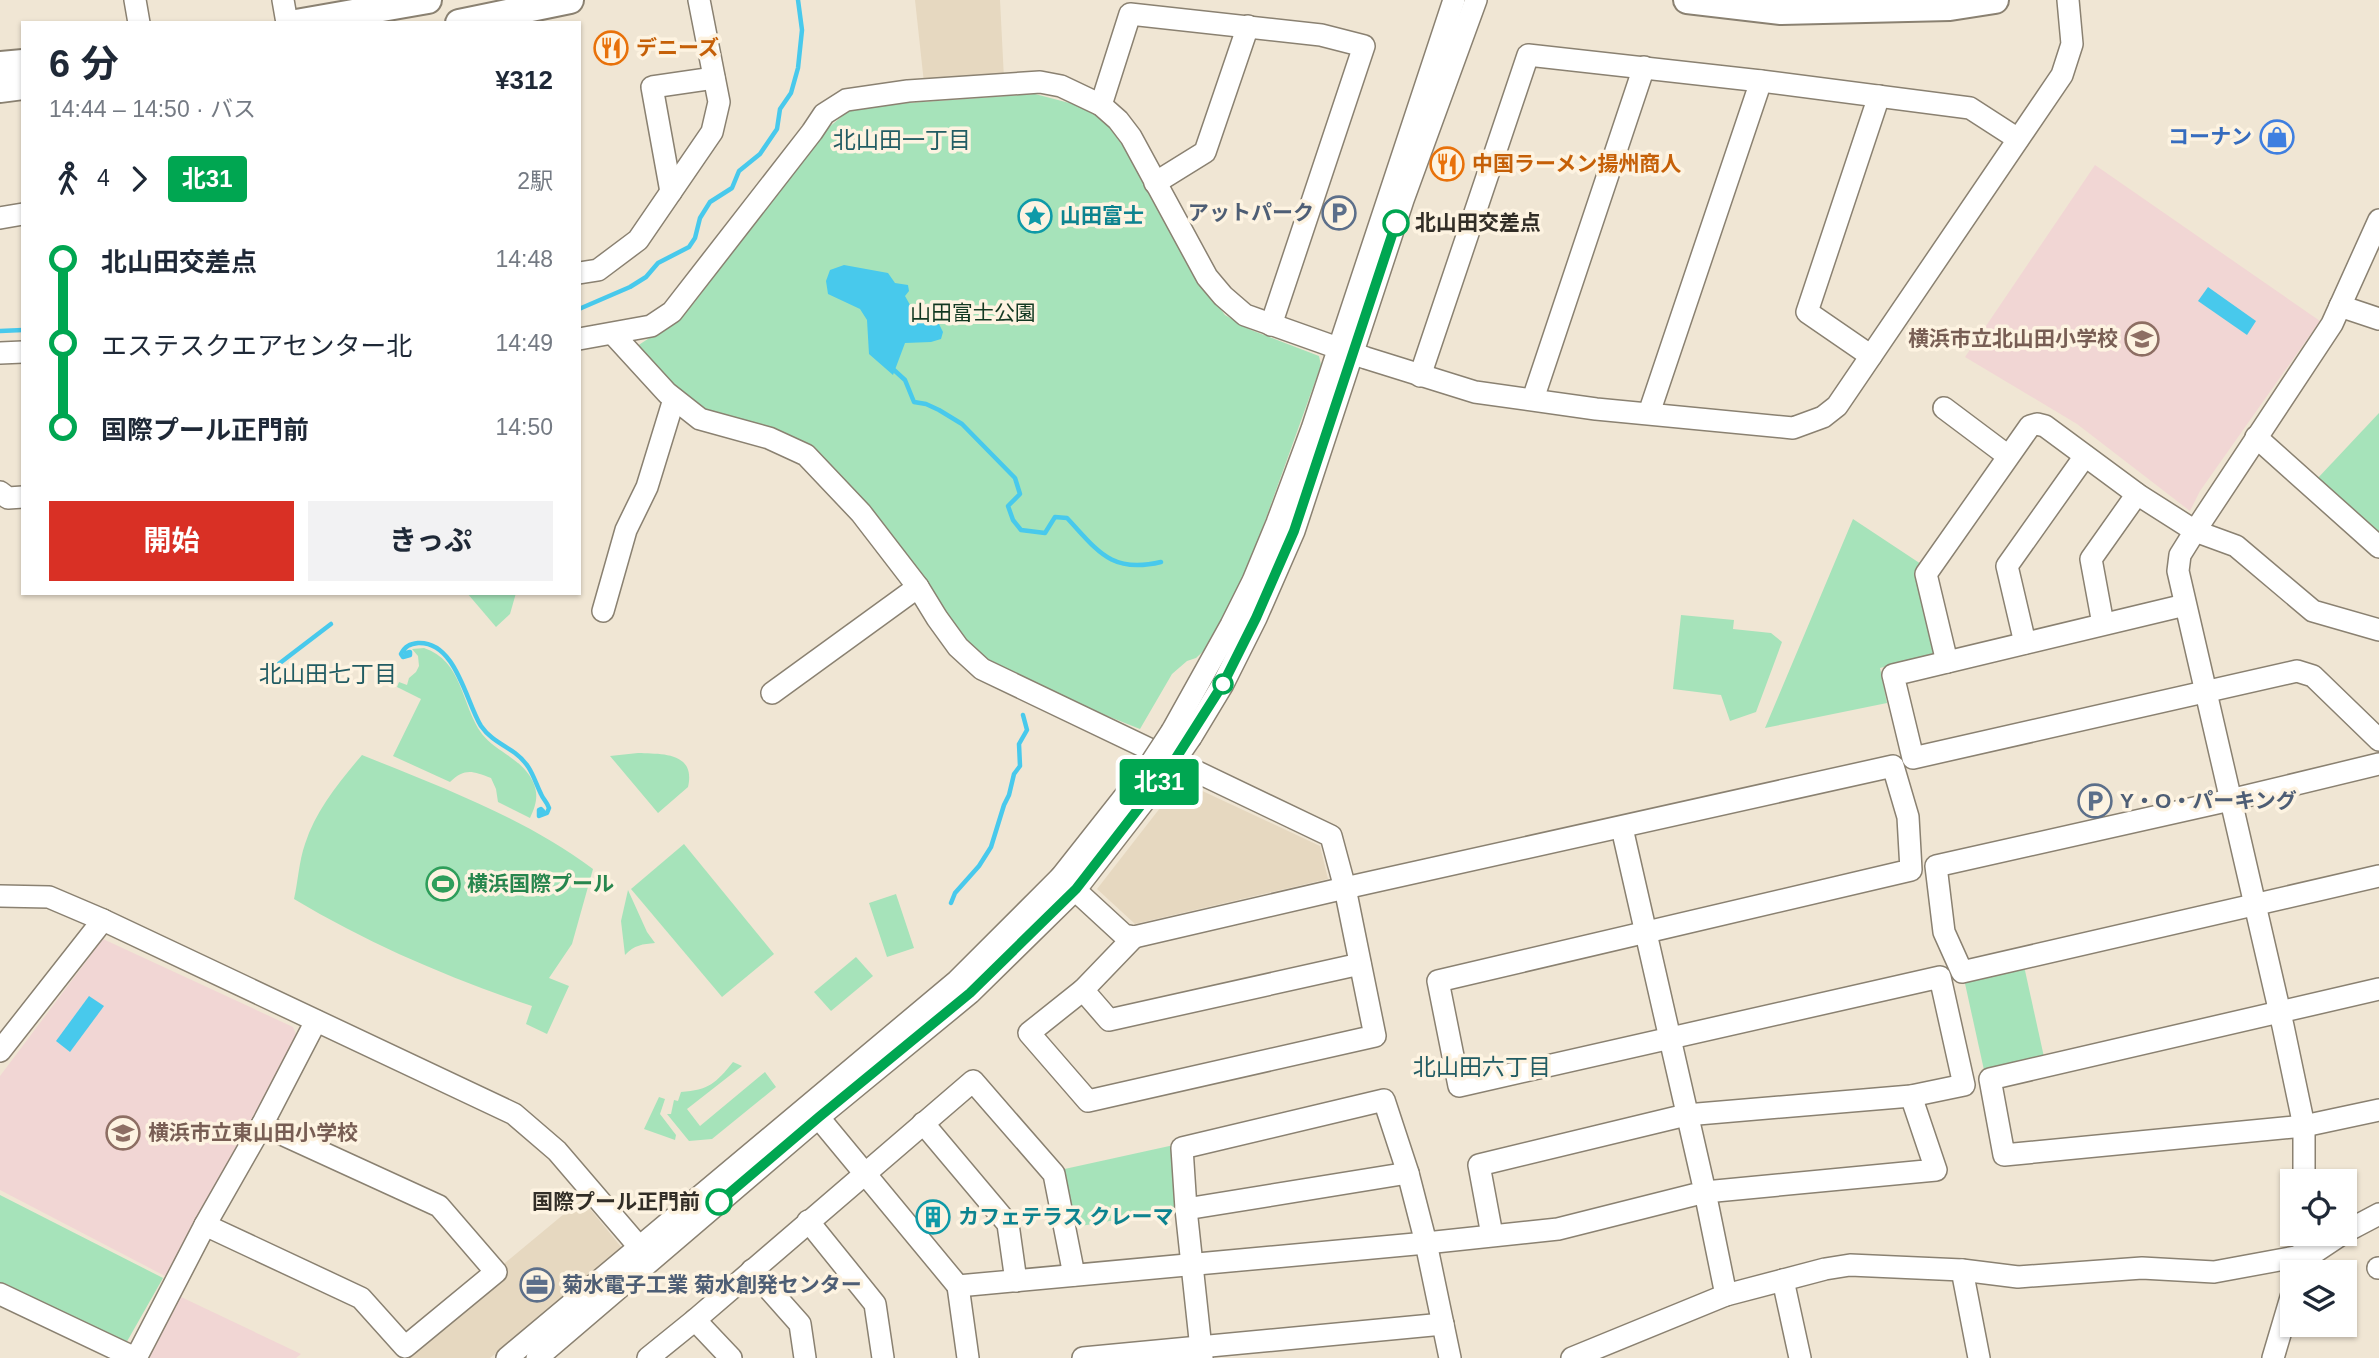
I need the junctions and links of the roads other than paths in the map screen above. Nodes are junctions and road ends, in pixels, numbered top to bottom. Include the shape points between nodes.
1 (135, 0) edge
2 (283, 0) edge
3 (428, 0) edge
4 (570, 0) edge
5 (699, 0) edge
6 (1454, 0) edge
7 (1476, 0) edge
8 (1687, 0) edge
9 (1995, 0) edge
10 (2070, 7) edge
11 (139, 21) edge
12 (287, 21) edge
13 (307, 21) edge
14 (469, 21) edge
15 (1248, 26) junction
16 (21, 63) edge
17 (0, 65) edge
18 (1644, 67) junction
19 (714, 78) junction
20 (1761, 81) junction
21 (21, 86) edge
22 (0, 89) edge
23 (1879, 96) junction
24 (1101, 105) junction
25 (2018, 139) junction
26 (1155, 183) junction
27 (671, 192) junction
28 (21, 214) edge
29 (0, 218) edge
30 (2379, 220) edge
31 (581, 273) edge
32 (2340, 306) junction
33 (2379, 319) edge
34 (1270, 325) junction
35 (612, 334) junction
36 (581, 339) edge
37 (1346, 351) junction
38 (21, 352) edge
39 (0, 353) edge
40 (1871, 356) junction
41 (1420, 376) junction
42 (674, 399) junction
43 (1533, 399) junction
44 (1944, 408) dead end
45 (1649, 413) junction
46 (2256, 437) junction
47 (2008, 456) junction
48 (2085, 456) junction
49 (0, 492) edge
50 (2137, 494) junction
51 (21, 497) edge
52 (2195, 531) junction
53 (2379, 547) edge
54 (918, 587) junction
55 (2185, 605) junction
56 (603, 611) dead end
57 (2103, 624) junction
58 (2379, 630) edge
59 (2025, 643) junction
60 (1947, 662) junction
61 (2206, 692) junction
62 (772, 693) dead end
63 (2379, 740) edge
64 (2379, 764) edge
65 (2230, 800) junction
66 (1622, 828) junction
67 (2379, 876) edge
68 (1069, 883) junction
69 (1345, 888) junction
70 (0, 896) edge
71 (2255, 905) junction
72 (103, 920) junction
73 (1644, 932) junction
74 (1133, 937) junction
75 (1360, 964) junction
76 (2379, 989) edge
77 (1083, 990) junction
78 (2280, 1012) junction
79 (316, 1021) junction
80 (1669, 1039) junction
81 (0, 1051) edge
82 (1911, 1096) junction
83 (814, 1111) junction
84 (2379, 1111) edge
85 (1686, 1115) junction
86 (923, 1123) junction
87 (262, 1125) junction
88 (2304, 1126) junction
89 (2304, 1169) edge
90 (864, 1172) junction
91 (1408, 1173) junction
92 (1705, 1192) junction
93 (1186, 1209) junction
94 (2379, 1214) edge
95 (808, 1221) junction
96 (205, 1224) junction
97 (2357, 1226) edge
98 (1492, 1235) junction
99 (1426, 1243) junction
100 (2324, 1246) edge
101 (645, 1254) junction
102 (2306, 1260) edge
103 (1192, 1264) junction
104 (2280, 1266) edge
105 (752, 1270) junction
106 (1962, 1270) junction
107 (1073, 1275) junction
108 (1783, 1280) junction
109 (1016, 1281) junction
110 (958, 1286) junction
111 (0, 1294) edge
112 (1726, 1295) junction
113 (695, 1320) junction
114 (1443, 1324) junction
115 (2280, 1334) edge
116 (1202, 1352) edge
117 (135, 1358) edge
118 (507, 1358) edge
119 (537, 1358) edge
120 (648, 1358) edge
121 (731, 1358) edge
122 (805, 1358) edge
123 (883, 1358) edge
124 (968, 1358) edge
125 (1083, 1358) edge
126 (1450, 1358) edge
127 (1572, 1358) edge
128 (1800, 1358) edge
129 (1979, 1358) edge
130 (2273, 1358) edge

1 - 11 street
2 - 12 street
3 - 13 main road
4 - 14 main road
5 - 19 street
6 - 37 street
7 - 37 street
8 - 9 main road via 1781,11 1950,7
10 - 25 street via 2072,44 2062,75
15 - 24 street via 1130,14
15 - 26 street via 1205,152
15 - 34 street via 1321,34 1364,46
16 - 17 main road
18 - 20 street
18 - 41 street via 1528,55
18 - 43 street
19 - 27 street via 719,102 712,132
19 - 27 street via 652,87
20 - 23 street
20 - 45 street
21 - 22 main road
23 - 25 street via 1970,108
23 - 40 street via 1807,312
24 - 26 street via 1130,137
24 - 35 street via 1062,86 1040,82 846,100 824,114 672,312 651,326
25 - 40 street
26 - 34 street via 1207,277 1245,315
27 - 31 street via 638,240 598,270
28 - 29 street
30 - 32 street
32 - 33 street
32 - 46 street
34 - 37 street
35 - 36 street
35 - 42 street
37 - 41 street
37 - 68 street, bridge via 1294,531 1223,684
38 - 39 street
40 - 45 street via 1836,406 1823,417 1793,428
41 - 43 street via 1475,392
42 - 54 street via 700,419 769,438 806,455 861,513
42 - 56 street via 646,487 626,530
43 - 45 street
44 - 47 street
46 - 52 street
46 - 53 street
47 - 48 street via 2029,426 2037,424
47 - 60 street via 1926,574
48 - 50 street
48 - 59 street via 2007,566
49 - 51 street via 8,498
50 - 52 street
50 - 57 street via 2091,559
52 - 55 street via 2180,555 2178,571
52 - 58 street via 2236,546 2314,611
54 - 62 street
54 - 69 street via 958,647 982,668 1331,836
55 - 57 street
55 - 61 street
57 - 59 street
59 - 60 street
60 - 61 street via 1893,675 1913,758
61 - 63 street via 2297,671 2313,676
61 - 65 street
64 - 65 street
65 - 71 street
65 - 71 street via 1936,866 1944,932 1962,972
66 - 69 street
66 - 73 street
66 - 73 street via 1893,766 1908,817 1911,870
67 - 71 street
68 - 74 street via 1124,934
68 - 83 street via 970,993
69 - 74 street
69 - 75 street
70 - 72 street via 49,898
71 - 78 street
72 - 79 street
72 - 81 street
73 - 80 street
73 - 80 street via 1438,981 1459,1086
74 - 77 street
75 - 77 street via 1109,1020
75 - 77 street via 1375,1037 1088,1101 1029,1033
76 - 78 street
78 - 88 street
78 - 88 street via 1990,1079 2004,1155
79 - 87 street
79 - 101 street via 514,1114 557,1151
80 - 82 street via 1940,977 1964,1085
80 - 85 street
82 - 85 street
82 - 92 street via 1936,1170
83 - 90 street
83 - 101 street
84 - 88 street
85 - 92 street
85 - 98 street via 1479,1165
86 - 90 street
86 - 107 street via 973,1081 1054,1174
86 - 109 street via 1008,1224
87 - 96 street
87 - 96 street via 439,1206 496,1272 405,1347 361,1297
88 - 89 street
90 - 95 street
90 - 110 street
91 - 93 street
91 - 93 street via 1384,1100 1182,1148
91 - 99 street
92 - 98 street via 1558,1228
92 - 112 street
93 - 103 street
94 - 97 street
95 - 105 street
95 - 123 street via 875,1304
96 - 117 street
98 - 99 street
99 - 103 street
99 - 114 street
100 - 102 street
101 - 118 street
101 - 119 street
103 - 107 street
103 - 116 street
104 - 106 street via 2214,1272 2142,1268 2018,1277
105 - 113 street
105 - 122 street via 800,1324
106 - 108 street via 1850,1265
106 - 129 street
107 - 109 street
108 - 112 street
108 - 128 street
109 - 110 street
110 - 124 street
111 - 117 street
112 - 127 street
113 - 120 street
113 - 121 street
114 - 116 street
114 - 126 street
115 - 130 street
116 - 125 street

